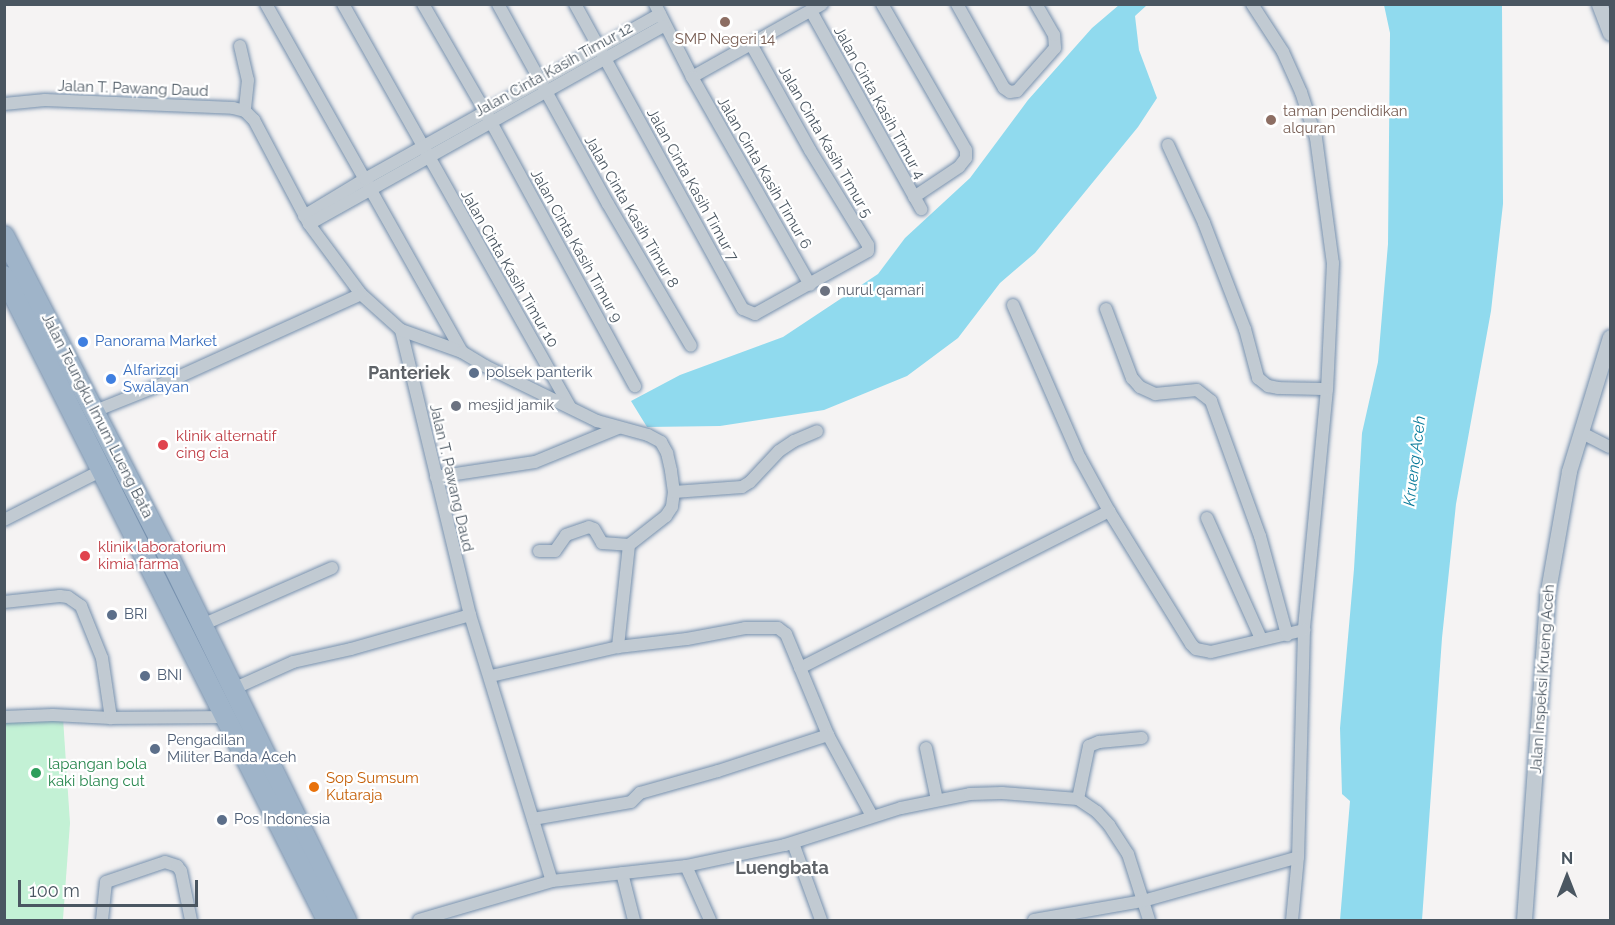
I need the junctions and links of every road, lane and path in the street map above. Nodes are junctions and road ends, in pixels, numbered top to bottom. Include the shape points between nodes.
1 (266, 4) edge
2 (343, 4) edge
3 (423, 4) edge
4 (498, 4) edge
5 (574, 4) edge
6 (882, 4) edge
7 (957, 4) edge
8 (1036, 4) edge
9 (1252, 4) edge
10 (1599, 4) edge
11 (816, 8) edge
12 (660, 15) edge
13 (1611, 33) edge
14 (751, 44) junction
15 (240, 46) dead end
16 (603, 53) junction
17 (692, 77) junction
18 (540, 81) junction
19 (546, 92) junction
20 (4, 104) edge
21 (245, 111) junction
22 (488, 117) junction
23 (1168, 145) dead end
24 (422, 147) junction
25 (429, 158) junction
26 (364, 179) junction
27 (371, 190) junction
28 (914, 197) junction
29 (921, 209) dead end
30 (307, 220) junction
31 (4, 236) edge
32 (4, 276) edge
33 (810, 285) junction
34 (361, 294) junction
35 (1013, 305) dead end
36 (1106, 309) dead end
37 (401, 330) junction
38 (1611, 337) edge
39 (691, 346) dead end
40 (462, 351) junction
41 (635, 386) dead end
42 (1328, 389) junction
43 (570, 407) junction
44 (95, 411) junction
45 (618, 428) junction
46 (817, 431) dead end
47 (1582, 434) junction
48 (1611, 447) edge
49 (102, 470) junction
50 (436, 477) junction
51 (674, 492) junction
52 (1109, 511) junction
53 (1207, 518) dead end
54 (4, 520) edge
55 (629, 545) junction
56 (539, 551) dead end
57 (332, 568) dead end
58 (4, 602) edge
59 (470, 615) junction
60 (202, 626) junction
61 (1304, 630) junction
62 (1287, 635) junction
63 (1261, 639) junction
64 (618, 647) junction
65 (800, 668) junction
66 (491, 676) junction
67 (233, 689) junction
68 (4, 717) edge
69 (225, 717) junction
70 (111, 718) junction
71 (828, 735) junction
72 (1142, 738) dead end
73 (926, 748) dead end
74 (1078, 799) junction
75 (937, 800) junction
76 (872, 816) junction
77 (532, 819) junction
78 (793, 843) junction
79 (1298, 857) junction
80 (686, 866) junction
81 (622, 873) junction
82 (552, 881) junction
83 (323, 893) junction
84 (1143, 901) junction
85 (102, 921) edge
86 (191, 921) edge
87 (327, 921) edge
88 (346, 921) edge
89 (419, 921) edge
90 (634, 921) edge
91 (710, 921) edge
92 (821, 921) edge
93 (1034, 921) edge
94 (1149, 921) edge
95 (1292, 921) edge
96 (1524, 921) edge

1 - 26 street
2 - 24 street, Jalan Cinta Kasih Timur 10
3 - 22 street, Jalan Cinta Kasih Timur 9
4 - 18 street, Jalan Cinta Kasih Timur 8
5 - 16 street
6 - 28 street via 963,143 966,158
7 - 8 street via 1004,88 1010,92 1017,91 1056,44
9 - 42 street via 1283,52 1316,138 1333,263
10 - 13 street
11 - 14 street
11 - 28 street, Jalan Cinta Kasih Timur 4
12 - 16 street
12 - 17 street
14 - 17 street
14 - 33 street, Jalan Cinta Kasih Timur 5 via 868,245 864,256
15 - 21 street via 248,80
16 - 18 street
16 - 19 street, Jalan Cinta Kasih Timur 12
16 - 33 street, Jalan Cinta Kasih Timur 7 via 743,309 760,312
17 - 33 street, Jalan Cinta Kasih Timur 6
18 - 19 street, Jalan Cinta Kasih Timur 8
18 - 22 street
19 - 22 street, Jalan Cinta Kasih Timur 12
19 - 39 street, Jalan Cinta Kasih Timur 8
20 - 21 street, Jalan T. Pawang Daud via 45,100
21 - 30 street via 254,120
22 - 24 street
22 - 25 street, Jalan Cinta Kasih Timur 12
22 - 41 street, Jalan Cinta Kasih Timur 9
23 - 42 street via 1237,307 1258,378 1268,387
24 - 25 street, Jalan Cinta Kasih Timur 10
24 - 26 street
25 - 27 street, Jalan Cinta Kasih Timur 12
25 - 43 street, Jalan Cinta Kasih Timur 10
26 - 27 street
26 - 30 street
27 - 30 street, Jalan Cinta Kasih Timur 12
27 - 40 street
28 - 29 street, Jalan Cinta Kasih Timur 4
30 - 34 street
31 - 44 highway, Jalan Teungku Imum Lueng Bata
32 - 49 highway, Jalan Teungku Imum Lueng Bata
34 - 37 street
34 - 44 street via 165,384
35 - 52 street via 1080,458
36 - 62 street via 1132,378 1140,387 1155,394 1197,390 1211,401 1260,536
37 - 40 street
37 - 50 street, Jalan T. Pawang Daud
38 - 47 street, Jalan Inspeksi Krueng Aceh
40 - 43 street
42 - 61 street
43 - 45 street
44 - 60 highway, Jalan Teungku Imum Lueng Bata
45 - 50 street via 535,462
45 - 51 street via 661,442 667,453
46 - 51 street via 779,451 742,487
47 - 48 street
47 - 96 street, Jalan Inspeksi Krueng Aceh via 1568,480 1547,596
49 - 54 street
49 - 69 highway, Jalan Teungku Imum Lueng Bata
50 - 59 street, Jalan T. Pawang Daud
51 - 55 street via 670,511
52 - 63 street via 1196,649 1211,652
52 - 65 street
53 - 63 street
55 - 56 street via 602,543 589,527 566,535 555,550
55 - 64 street
57 - 60 street
58 - 70 street via 60,596 81,606 102,658
59 - 66 street, Jalan T. Pawang Daud
59 - 67 street via 293,662
60 - 67 highway, Jalan Teungku Imum Lueng Bata
61 - 62 street
61 - 79 street
62 - 63 street
64 - 65 street via 771,627 786,634
64 - 66 street
65 - 71 street
66 - 77 street, Jalan T. Pawang Daud
67 - 83 highway, Jalan Teungku Imum Lueng Bata
68 - 70 street
69 - 70 street
69 - 83 highway, Jalan Teungku Imum Lueng Bata
71 - 76 street
71 - 77 street via 640,793 631,802
72 - 74 street via 1089,746
73 - 75 street
74 - 75 street via 1002,793
74 - 84 street via 1109,825 1128,854
75 - 76 street
76 - 78 street
77 - 82 street, Jalan T. Pawang Daud
78 - 80 street
78 - 92 street
79 - 84 street
79 - 95 street
80 - 81 street
80 - 91 street
81 - 82 street
81 - 90 street
82 - 89 street
83 - 87 highway, Jalan Teungku Imum Lueng Bata
83 - 88 highway, Jalan Teungku Imum Lueng Bata
84 - 93 street
84 - 94 street
85 - 86 street via 106,882 165,862 181,871

